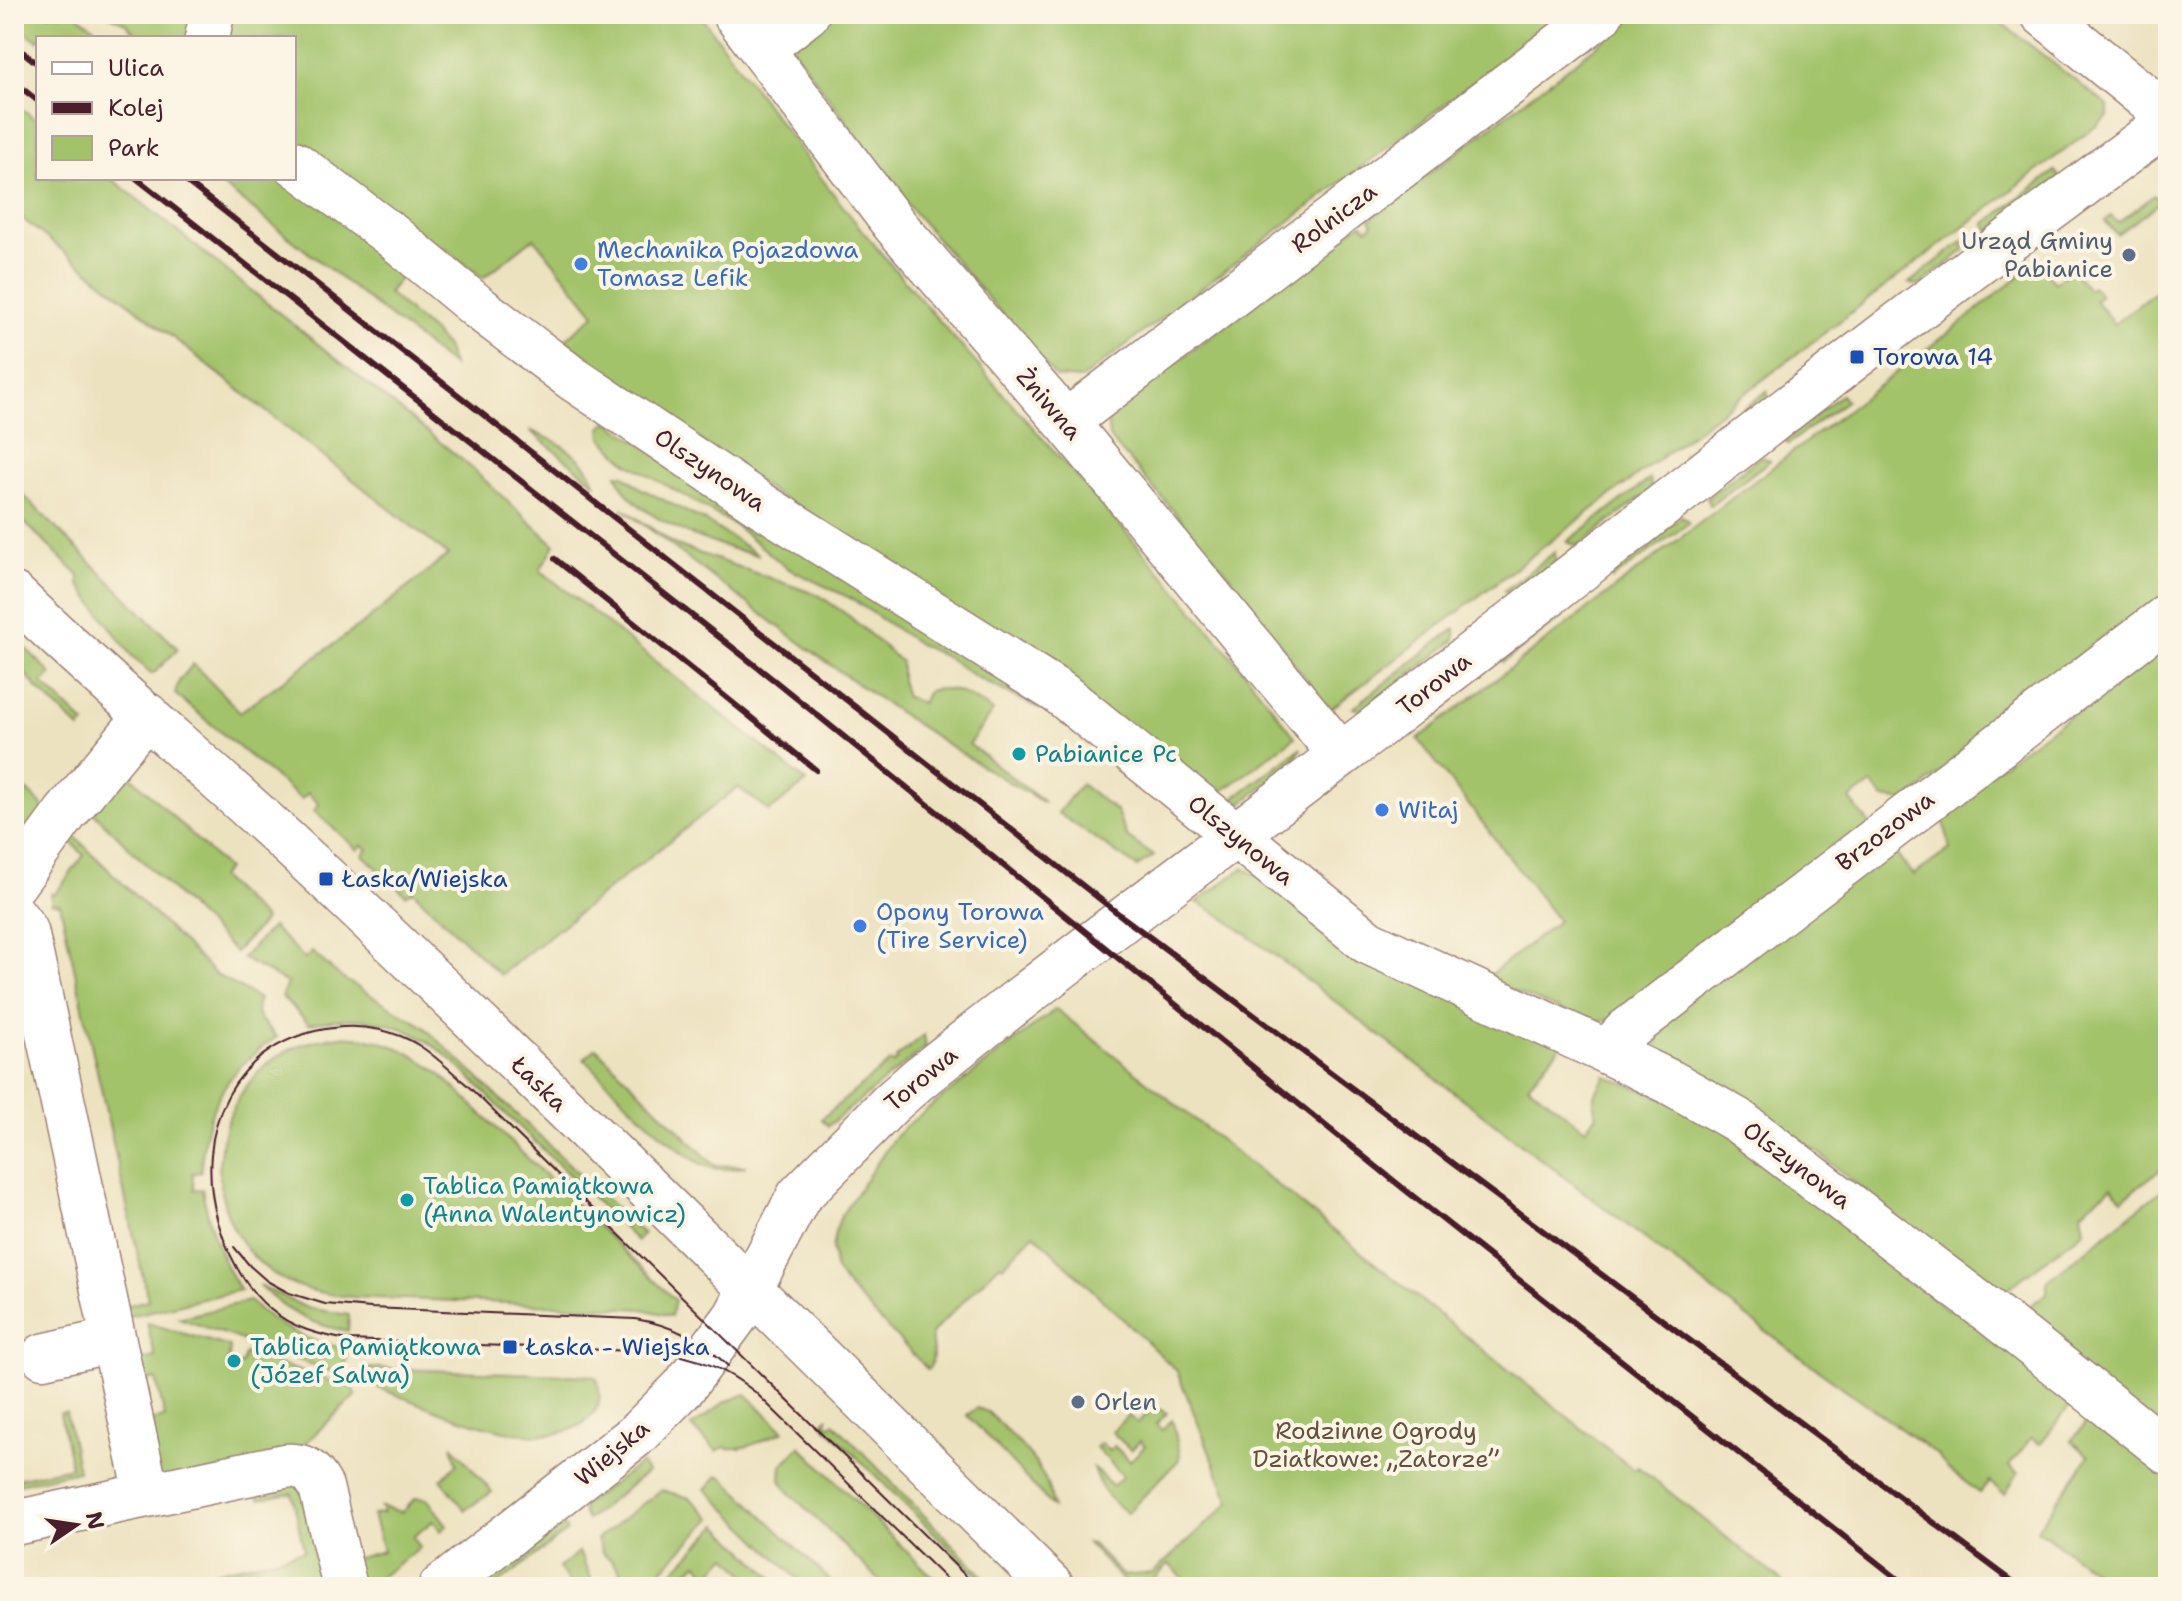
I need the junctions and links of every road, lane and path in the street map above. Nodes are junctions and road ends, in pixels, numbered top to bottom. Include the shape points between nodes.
1 (212, 14) edge
2 (735, 14) edge
3 (807, 14) edge
4 (1601, 14) edge
5 (2043, 14) edge
6 (207, 36) edge
7 (762, 49) junction
8 (2168, 116) edge
9 (2168, 127) edge
10 (296, 164) edge
11 (1066, 422) junction
12 (14, 595) edge
13 (2168, 616) edge
14 (147, 715) junction
15 (1341, 755) junction
16 (1234, 835) junction
17 (14, 884) edge
18 (14, 915) edge
19 (1607, 1052) junction
20 (751, 1289) junction
21 (113, 1340) junction
22 (43, 1356) dead end
23 (2168, 1452) edge
24 (147, 1495) junction
25 (14, 1523) edge
26 (345, 1587) edge
27 (441, 1587) edge
28 (1052, 1587) edge

1 - 6 street
2 - 7 street, Żniwna
3 - 7 street
4 - 11 street, Rolnicza
5 - 8 street
7 - 11 street, Żniwna via 894,224
9 - 15 street, Torowa via 2024,229
10 - 16 street, Olszynowa via 572,378 1060,693
11 - 15 street, Żniwna
12 - 14 street, Łaska
13 - 19 street, Brzozowa via 1687,983
14 - 17 street
14 - 20 street, Łaska via 326,879
15 - 16 street, Torowa
16 - 19 street, Olszynowa via 1368,942
16 - 20 street, Torowa via 890,1104 799,1196
18 - 21 street via 26,931
19 - 23 street, Olszynowa via 1724,1113 1771,1144
20 - 27 street, Wiejska via 712,1351 660,1412
20 - 28 street, Łaska
21 - 22 street
21 - 24 street
24 - 25 street
24 - 26 street via 300,1465 321,1487

